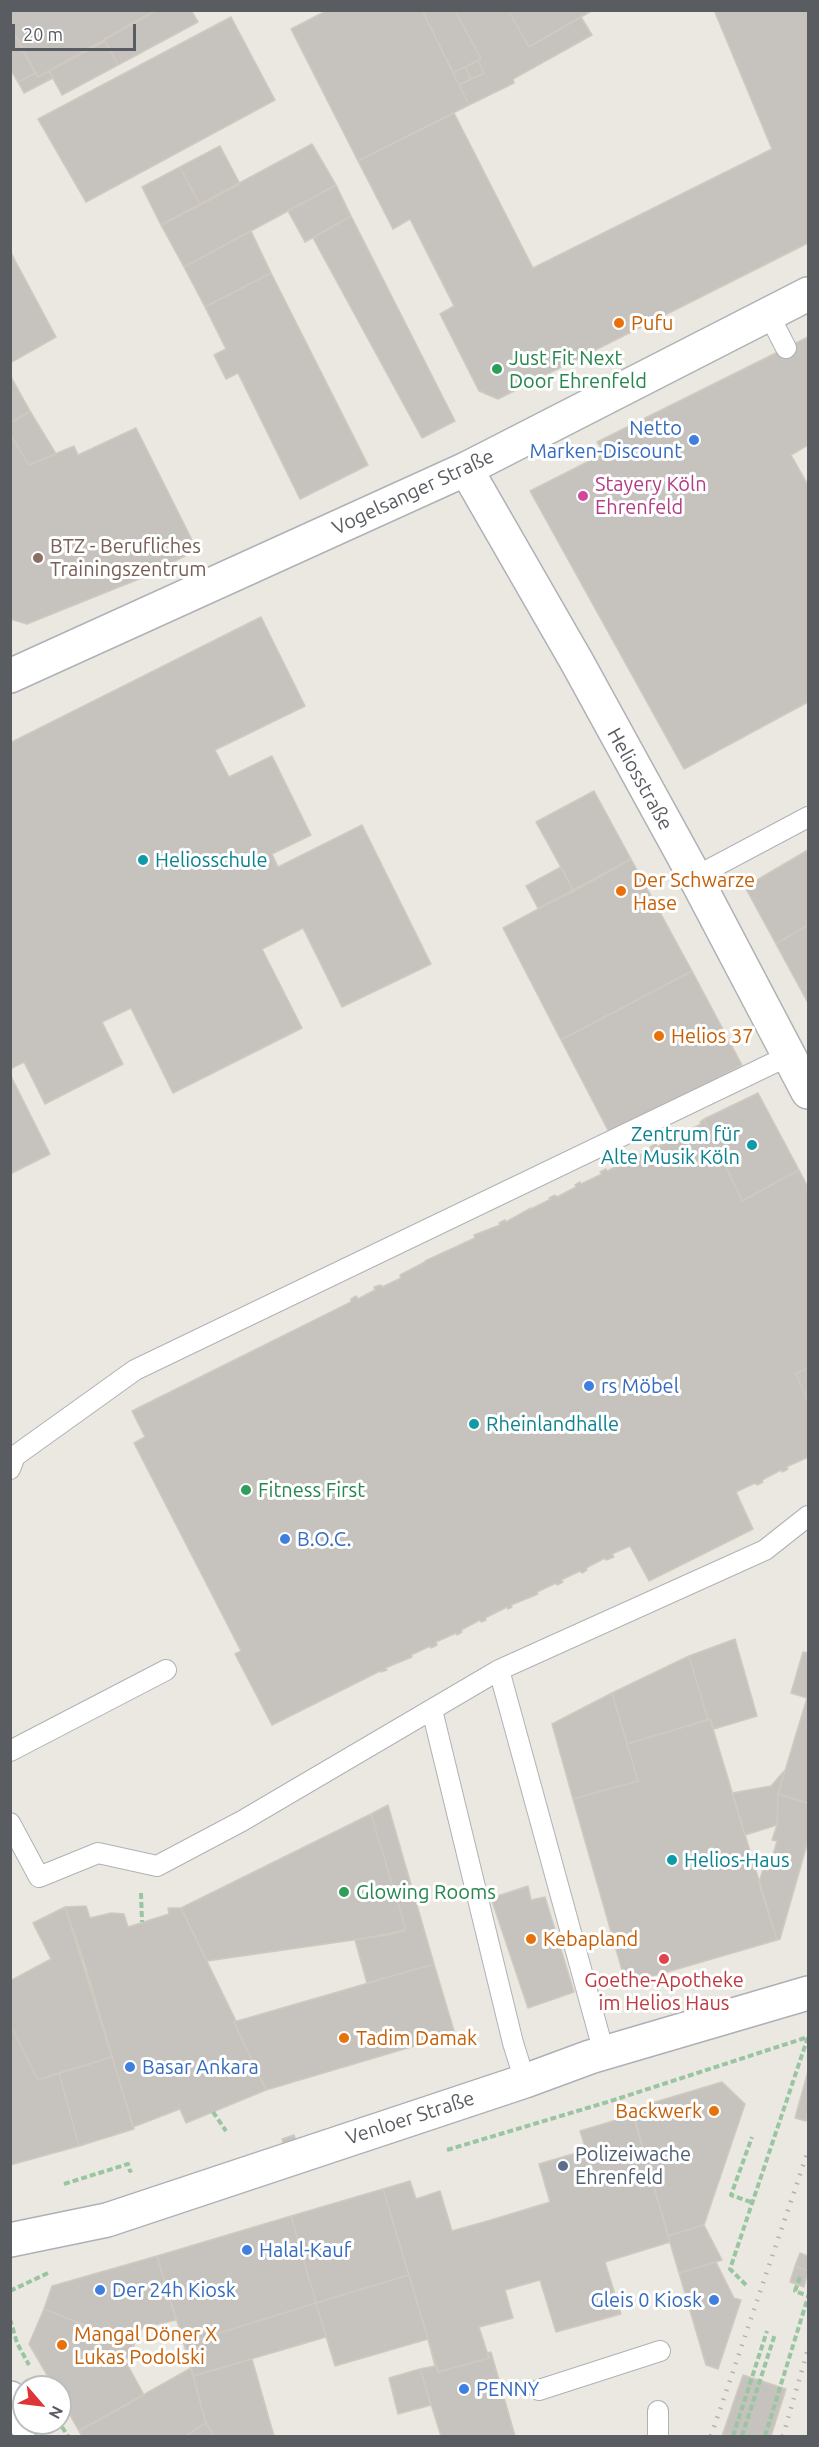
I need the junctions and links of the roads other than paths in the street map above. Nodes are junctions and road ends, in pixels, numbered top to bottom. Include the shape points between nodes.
1 (808, 294) edge
2 (770, 315) junction
3 (786, 348) dead end
4 (466, 469) junction
5 (10, 676) edge
6 (808, 817) edge
7 (695, 877) junction
8 (788, 1056) junction
9 (808, 1092) edge
10 (10, 1469) edge
11 (808, 1516) edge
12 (166, 1670) dead end
13 (499, 1670) junction
14 (432, 1710) junction
15 (10, 1751) edge
16 (10, 1823) edge
17 (808, 1993) edge
18 (604, 2053) junction
19 (525, 2081) junction
20 (10, 2240) edge
21 (660, 2351) dead end
22 (539, 2390) dead end
23 (658, 2412) dead end
24 (658, 2436) edge

1 - 2 street, Vogelsanger Straße
2 - 3 lane
2 - 4 street, Vogelsanger Straße
4 - 5 street, Vogelsanger Straße
4 - 7 street, Heliosstraße via 578,662
6 - 7 lane
7 - 8 street, Heliosstraße
8 - 9 street, Heliosstraße
8 - 10 lane via 135,1370 15,1456
11 - 13 lane via 765,1550
12 - 15 lane
13 - 14 lane
13 - 18 lane
14 - 16 lane via 243,1821 157,1866 98,1853 39,1877
14 - 19 lane
17 - 18 street, Venloer Straße
18 - 19 street, Venloer Straße
19 - 20 street, Venloer Straße via 107,2220
21 - 22 lane
23 - 24 lane

